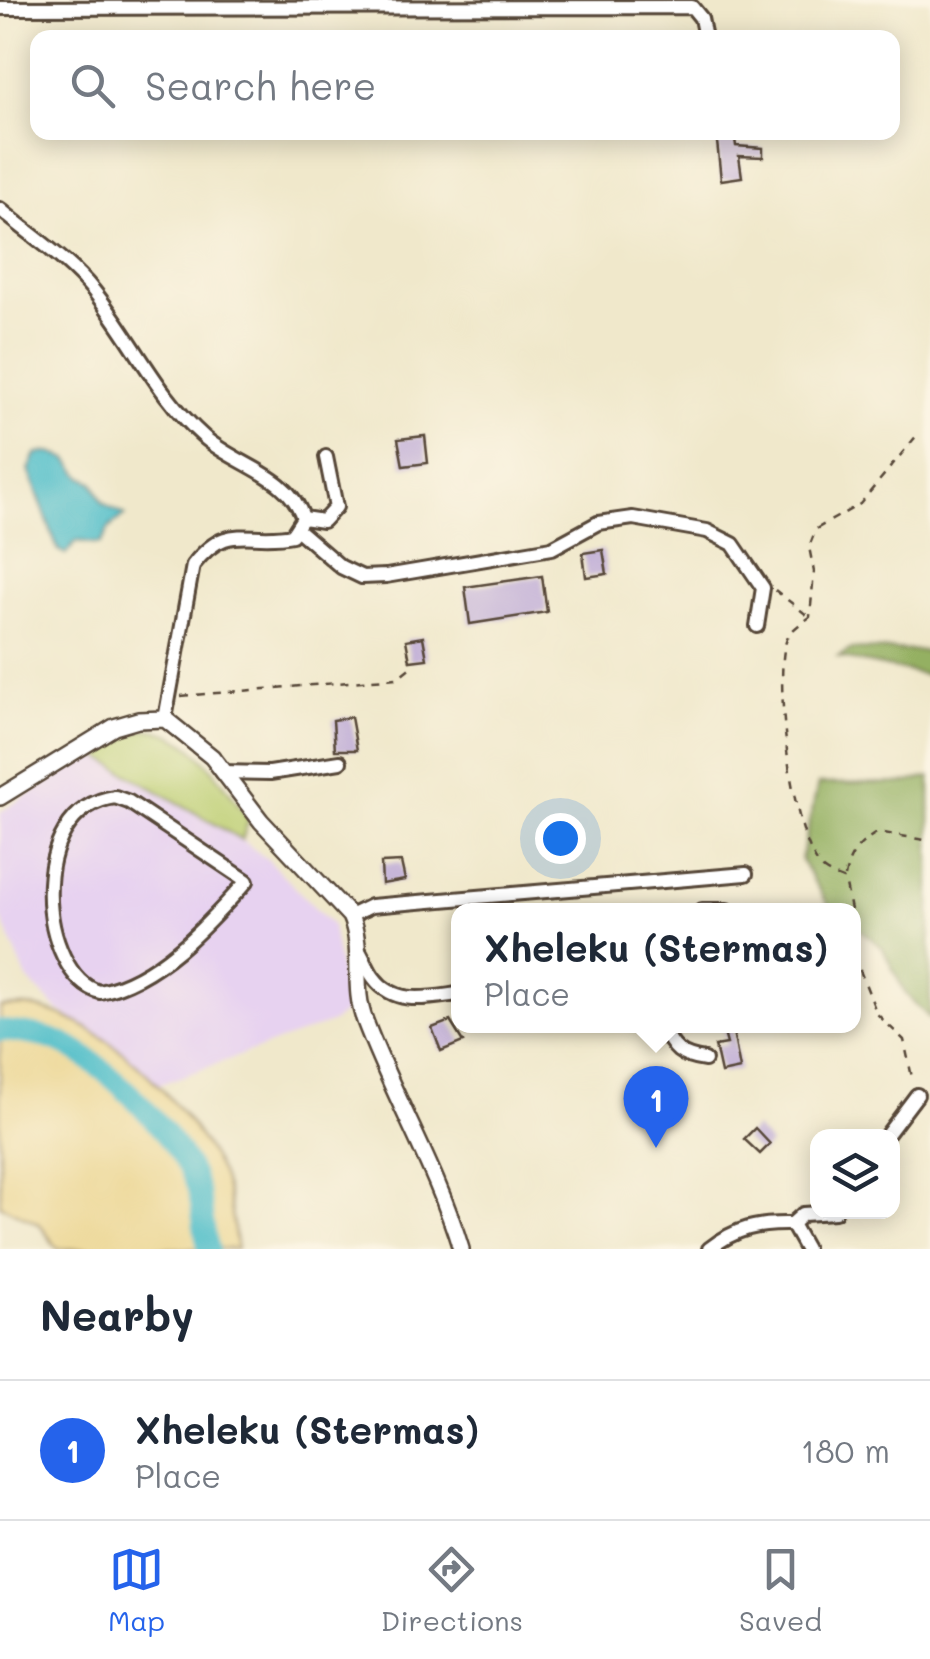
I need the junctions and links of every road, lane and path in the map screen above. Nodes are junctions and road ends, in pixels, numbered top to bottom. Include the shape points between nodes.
1 (695, 4) edge
2 (0, 8) edge
3 (703, 30) edge
4 (0, 210) edge
5 (918, 434) dead end
6 (326, 457) dead end
7 (300, 524) junction
8 (764, 588) junction
9 (810, 617) junction
10 (757, 626) dead end
11 (412, 666) dead end
12 (170, 697) junction
13 (165, 720) junction
14 (340, 762) dead end
15 (222, 772) junction
16 (0, 797) edge
17 (930, 841) edge
18 (746, 874) dead end
19 (845, 880) junction
20 (247, 881) joint
21 (849, 903) edge
22 (350, 916) junction
23 (358, 949) junction
24 (861, 973) edge
25 (451, 994) edge
26 (666, 1033) edge
27 (705, 1060) dead end
28 (916, 1096) joint
29 (891, 1129) edge
30 (810, 1214) edge
31 (792, 1224) junction
32 (461, 1249) edge
33 (709, 1249) edge
34 (806, 1249) edge

1 - 2 street
1 - 3 street
4 - 7 street via 91,288 176,410 222,451 282,487
5 - 9 path via 860,504 816,529 809,547
6 - 7 street via 336,507 323,521
7 - 8 street via 320,552 362,577 552,548 598,523 633,518 707,531 733,544
7 - 12 street via 283,536 219,540 193,564
8 - 9 path
8 - 10 street
9 - 19 path via 784,645 788,776 816,860
11 - 12 path via 397,678
12 - 13 street
13 - 15 main road
13 - 16 main road via 114,728
14 - 15 street
15 - 22 main road
17 - 19 path via 878,832 848,859
18 - 22 street via 371,906
19 - 21 path
20 - 20 street via 150,970 100,992 70,966 51,918 54,854 64,827 102,799 128,802
22 - 23 main road
23 - 25 street via 389,995
23 - 32 main road via 356,990 364,1018
24 - 28 path via 877,1014 904,1040
26 - 27 street via 686,1058
28 - 29 street
30 - 31 street
31 - 33 street via 736,1228
31 - 34 street

